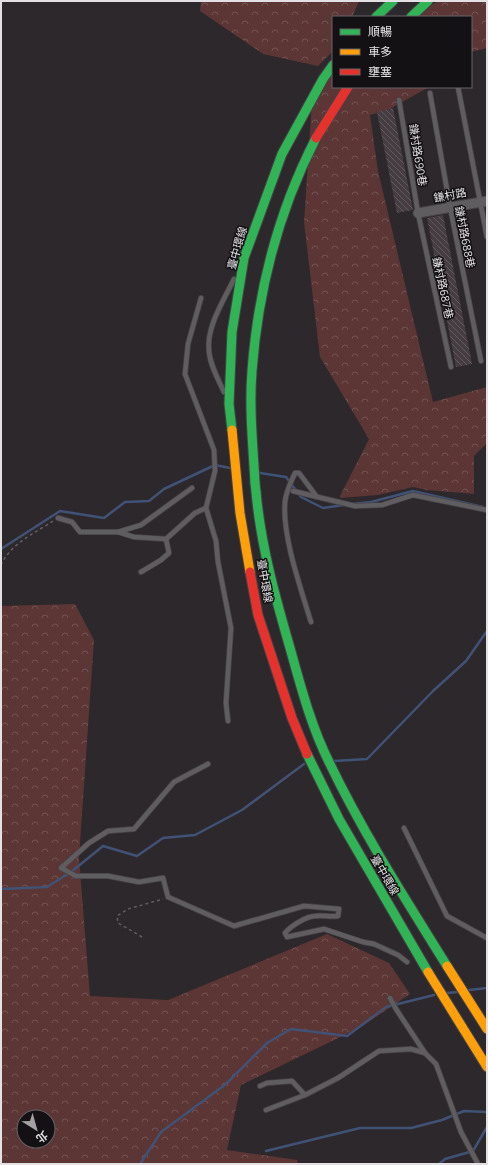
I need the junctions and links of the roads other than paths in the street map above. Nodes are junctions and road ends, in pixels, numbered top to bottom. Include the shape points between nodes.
1 (393, 1) edge
2 (428, 1) edge
3 (377, 16) edge
4 (412, 16) edge
5 (332, 66) edge
6 (347, 88) edge
7 (458, 88) edge
8 (430, 93) dead end
9 (399, 100) dead end
10 (484, 201) edge
11 (450, 207) junction
12 (418, 213) junction
13 (487, 236) edge
14 (244, 258) junction
15 (201, 298) dead end
16 (481, 361) dead end
17 (451, 367) dead end
18 (229, 404) junction
19 (192, 488) dead end
20 (293, 491) dead end
21 (317, 497) junction
22 (206, 508) junction
23 (487, 510) edge
24 (58, 518) road end
25 (118, 532) junction
26 (166, 539) junction
27 (141, 572) dead end
28 (311, 622) dead end
29 (228, 721) dead end
30 (208, 764) dead end
31 (404, 828) dead end
32 (487, 938) edge
33 (407, 962) dead end
34 (390, 998) dead end
35 (487, 1029) edge
36 (425, 1053) junction
37 (487, 1067) edge
38 (260, 1086) dead end
39 (304, 1095) junction
40 (266, 1110) dead end
41 (478, 1164) edge

1 - 3 highway
2 - 4 highway
5 - 14 highway, 臺中環線 via 282,154
6 - 35 highway, 臺中環線, bridge via 329,112 302,167 290,196 266,275 254,344 251,413 258,518 276,602 308,709 328,760 400,888
7 - 10 lane
8 - 11 lane, 鎌村路688巷
9 - 12 lane, 鎌村路690巷
10 - 11 street, 鎌村路
10 - 13 lane
11 - 12 street, 鎌村路
11 - 16 lane, 鎌村路688巷
12 - 17 lane, 鎌村路687巷
14 - 18 highway, 臺中環線 via 232,332
14 - 18 lane via 219,311 209,340 212,362
15 - 22 lane via 188,344 185,374 214,450 215,471
18 - 37 highway, 臺中環線 via 240,513 258,615 292,718 310,762 339,819 444,999
19 - 25 lane via 141,525
20 - 21 lane
21 - 23 lane via 355,506 382,506 413,495
21 - 28 lane via 299,473 295,473 285,502 288,535
22 - 26 lane via 195,513
22 - 29 lane via 216,541 231,628 226,703
24 - 25 lane via 72,522 80,532
25 - 26 lane via 134,537
26 - 27 lane via 169,552
30 - 33 lane via 174,782 134,828 108,831 89,843 61,868 74,875 108,876 139,882 162,878 168,897 234,926 304,906 340,909 338,916 315,916 290,927 285,933 287,937 324,929 374,944 398,954
31 - 32 lane via 447,916
34 - 36 lane
36 - 39 lane via 411,1049 379,1051 338,1078
36 - 41 lane via 436,1064 461,1132
38 - 39 lane via 268,1082 292,1081
39 - 40 lane

